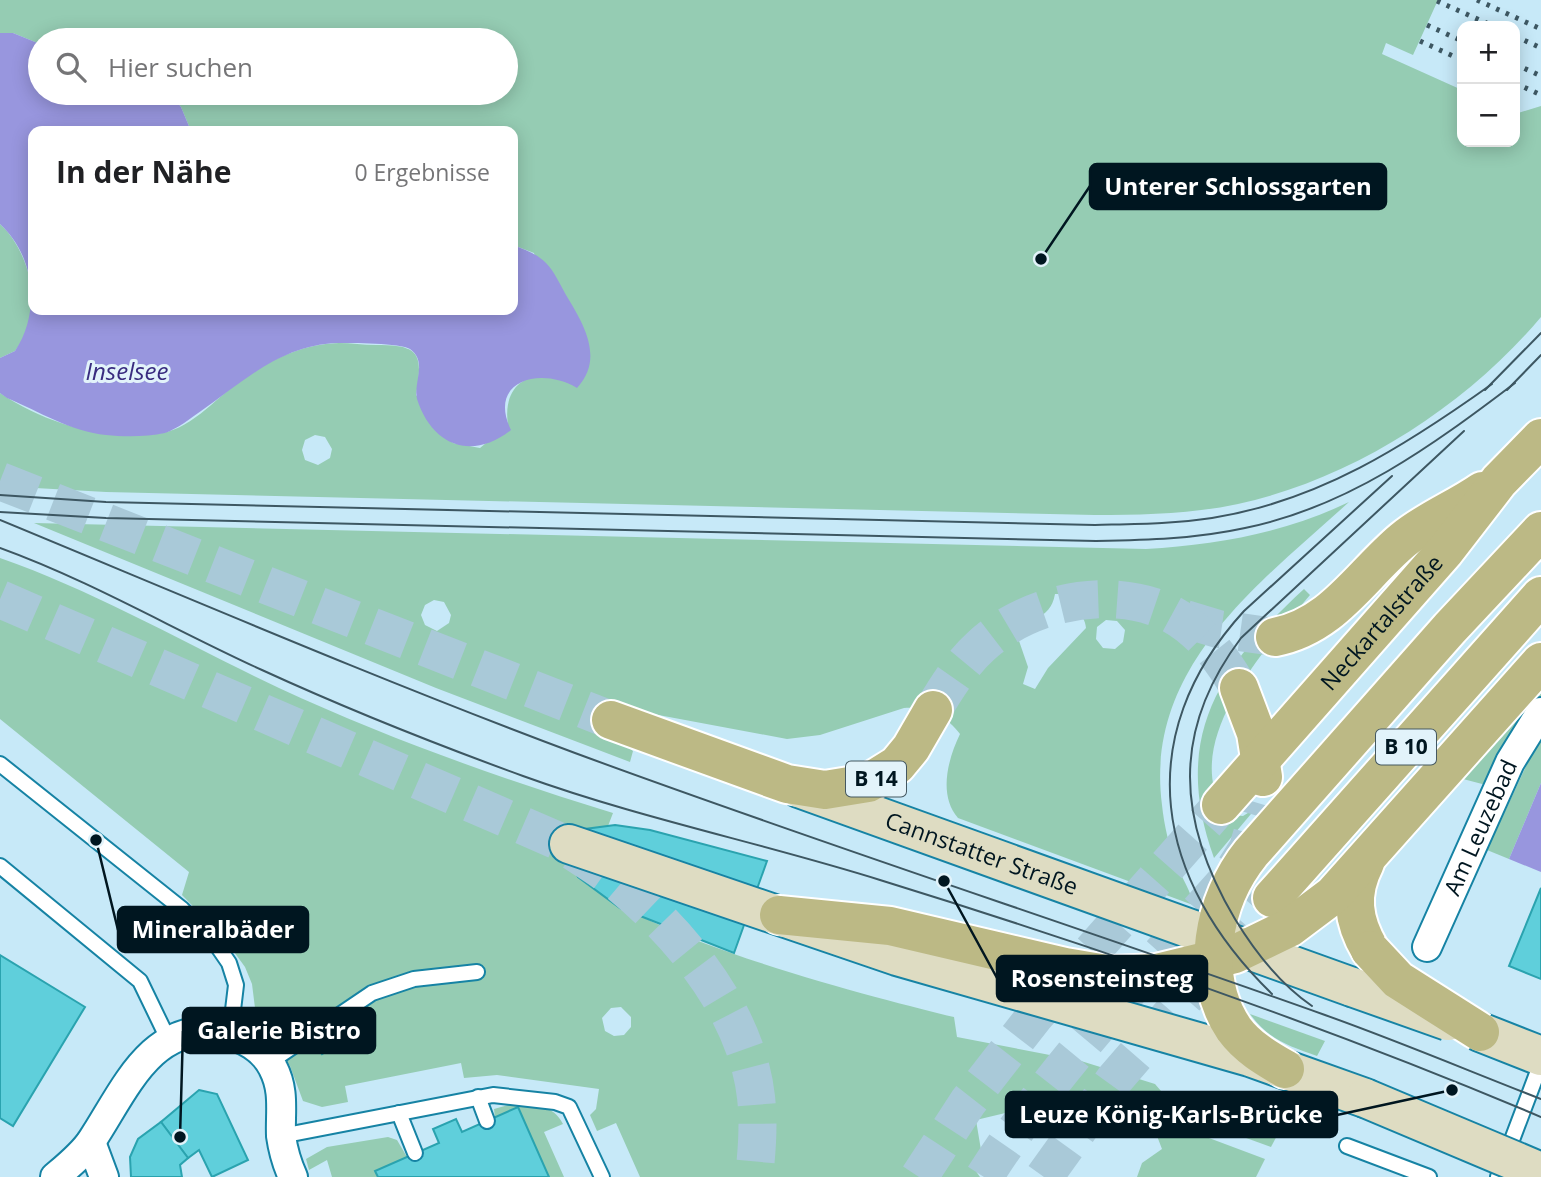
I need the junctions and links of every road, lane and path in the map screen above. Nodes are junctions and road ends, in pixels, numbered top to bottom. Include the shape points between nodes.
1 (1541, 438) edge
2 (1511, 468) junction
3 (1541, 531) edge
4 (1541, 596) edge
5 (1275, 637) tunnel mouth
6 (1541, 662) edge
7 (1239, 688) tunnel mouth
8 (933, 710) tunnel mouth
9 (1541, 712) edge
10 (611, 720) tunnel mouth
11 (1262, 758) junction
12 (0, 764) edge
13 (787, 784) junction
14 (1261, 804) tunnel mouth
15 (1221, 805) tunnel mouth
16 (569, 844) dead end
17 (1367, 858) junction
18 (0, 866) edge
19 (1272, 898) tunnel mouth
20 (779, 915) junction
21 (1427, 947) dead end
22 (1223, 952) junction
23 (477, 972) dead end
24 (1480, 1032) junction
25 (230, 1035) junction
26 (169, 1041) junction
27 (1541, 1056) edge
28 (270, 1062) junction
29 (1541, 1063) edge
30 (1296, 1073) junction
31 (478, 1097) junction
32 (399, 1113) junction
33 (487, 1121) dead end
34 (281, 1136) junction
35 (91, 1142) junction
36 (1347, 1146) dead end
37 (415, 1153) dead end
38 (1541, 1172) edge
39 (55, 1177) edge
40 (104, 1177) edge
41 (293, 1177) edge
42 (602, 1177) edge
43 (1429, 1177) edge
44 (1497, 1177) edge

1 - 2 main road, Neckartalstraße
2 - 5 main road via 1471,499 1413,533 1312,624
2 - 11 main road, Neckartalstraße via 1445,551
3 - 22 main road via 1246,859 1228,890
4 - 19 main road, B 10
6 - 17 main road
7 - 11 main road
8 - 13 main road, B 14 via 897,765 876,779 825,790
9 - 21 street, Am Leuzebad via 1510,762
10 - 13 main road, Cannstatter Straße / B 14
11 - 14 main road
11 - 15 main road, Neckartalstraße
12 - 25 lane via 182,909 218,947 236,985
13 - 22 main road, Cannstatter Straße
16 - 20 main road
17 - 22 main road via 1319,908 1289,928
17 - 24 main road, bridge via 1357,882 1354,908 1370,950 1398,979
18 - 26 lane via 140,981
20 - 22 main road via 890,926 1091,972 1130,976
20 - 30 main road via 897,956
22 - 24 main road, Cannstatter Straße, bridge via 1352,987
22 - 30 main road via 1218,994 1234,1029 1249,1046
23 - 28 lane via 386,987
24 - 27 main road, Cannstatter Straße
25 - 26 street via 199,1032
25 - 28 street
26 - 35 street via 137,1067
28 - 34 street via 282,1093
29 - 44 lane
30 - 38 main road, bridge
31 - 32 lane
31 - 33 lane
31 - 42 lane via 503,1095 565,1105
32 - 34 lane
32 - 37 lane
34 - 41 street
35 - 39 street
35 - 40 street
36 - 43 lane

